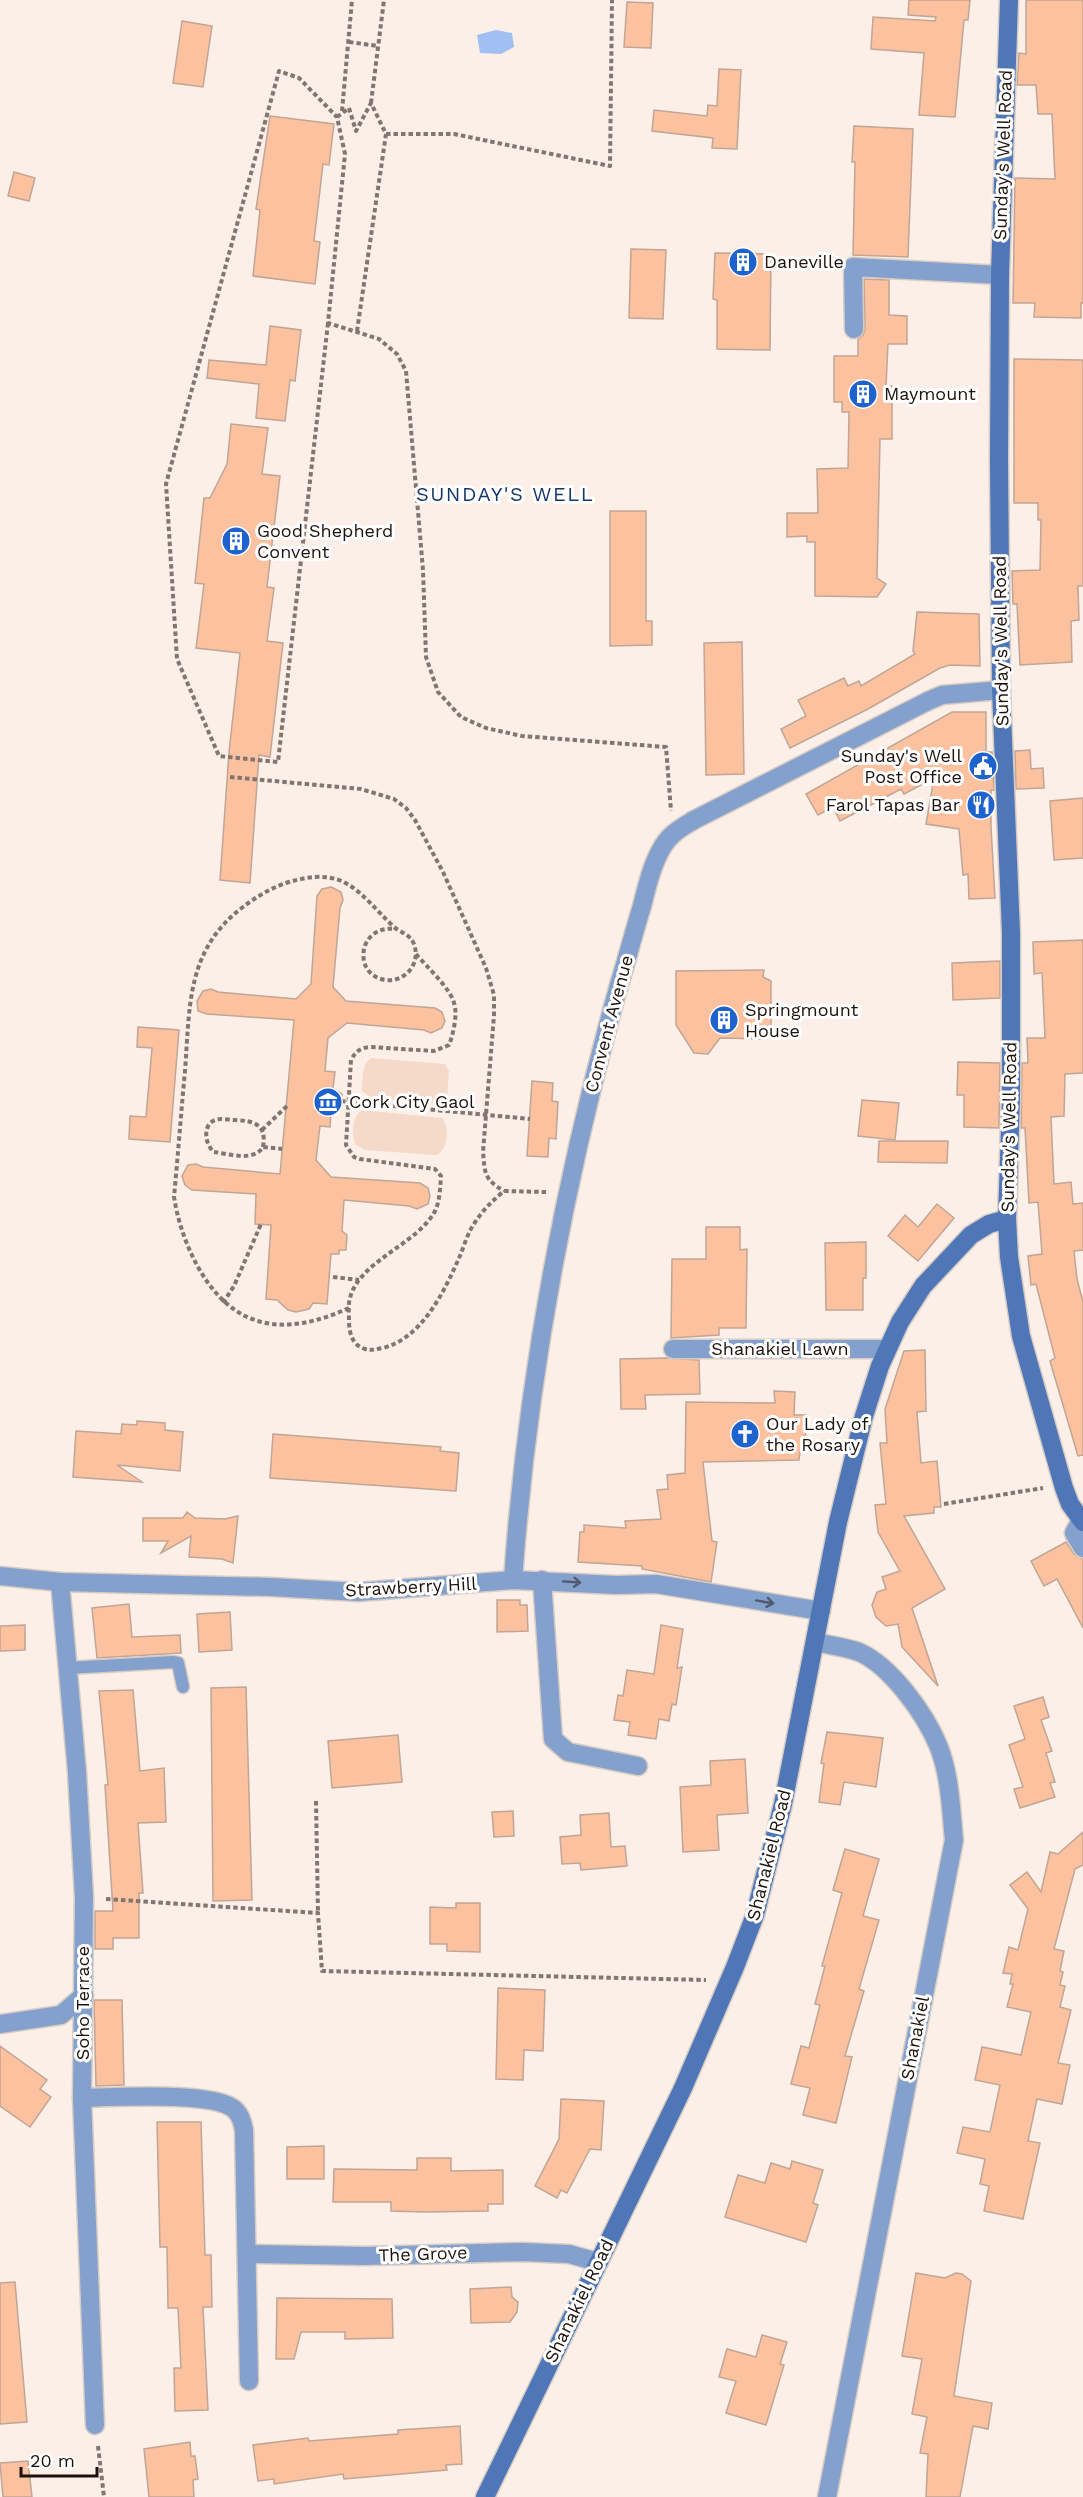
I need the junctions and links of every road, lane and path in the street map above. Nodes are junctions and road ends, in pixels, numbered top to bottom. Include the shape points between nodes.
1 (352, 0) edge
2 (384, 0) edge
3 (612, 0) edge
4 (1008, 0) edge
5 (349, 42) junction
6 (378, 46) junction
7 (371, 103) junction
8 (342, 112) junction
9 (337, 117) junction
10 (386, 134) junction
11 (1000, 275) junction
12 (328, 323) junction
13 (854, 329) dead end
14 (357, 332) junction
15 (1001, 690) junction
16 (230, 777) dead end
17 (672, 833) junction
18 (396, 928) junction
19 (416, 954) junction
20 (341, 1101) dead end
21 (348, 1101) junction
22 (286, 1106) dead end
23 (486, 1115) junction
24 (530, 1119) dead end
25 (262, 1130) junction
26 (263, 1147) junction
27 (282, 1149) dead end
28 (504, 1191) junction
29 (568, 1194) junction
30 (1007, 1219) junction
31 (261, 1224) dead end
32 (333, 1277) dead end
33 (360, 1280) junction
34 (223, 1303) junction
35 (349, 1308) junction
36 (673, 1349) dead end
37 (887, 1349) junction
38 (1043, 1488) dead end
39 (944, 1504) dead end
40 (1082, 1521) edge
41 (1083, 1548) edge
42 (0, 1576) edge
43 (513, 1580) junction
44 (542, 1580) junction
45 (60, 1582) junction
46 (821, 1611) junction
47 (815, 1642) junction
48 (67, 1668) junction
49 (183, 1688) dead end
50 (638, 1766) dead end
51 (316, 1801) dead end
52 (84, 1897) junction
53 (318, 1913) junction
54 (729, 1981) junction
55 (84, 1995) junction
56 (0, 2024) edge
57 (82, 2098) junction
58 (247, 2254) junction
59 (598, 2262) junction
60 (249, 2381) dead end
61 (95, 2425) joint
62 (104, 2497) edge
63 (484, 2497) edge
64 (827, 2497) edge

1 - 5 path
2 - 6 path
3 - 10 path via 610,166 454,134
4 - 11 main road, Sunday's Well Road
5 - 6 path
5 - 8 path
6 - 7 path
7 - 8 path via 356,131 349,108
7 - 10 path
8 - 9 path
9 - 12 path via 345,154
9 - 12 path via 299,78 279,71 166,484 177,659 219,756 278,762
10 - 14 path
11 - 13 street via 853,267
11 - 15 main road, Sunday's Well Road
12 - 14 path
14 - 17 path via 379,339 397,354 406,370 423,570 426,657 438,692 461,717 486,728 522,736 666,747
15 - 17 street via 928,701
15 - 30 main road, Sunday's Well Road via 1011,933
16 - 23 path via 361,789 394,799 410,814 429,842 490,981 494,1015
17 - 29 street, Convent Avenue via 648,884 602,1046
18 - 19 path via 411,938
18 - 19 path via 371,935 363,951 367,968 380,979 397,980 410,970
18 - 34 path via 352,886 336,879 302,879 267,891 242,908 217,930 202,957 190,1014 174,1197 189,1248 212,1291
19 - 21 path via 455,1003 449,1045 434,1051 361,1048 351,1060
20 - 21 path
21 - 23 path
21 - 33 path via 346,1145 354,1157 428,1167 441,1176 436,1210 428,1223
22 - 25 path
23 - 24 path
23 - 28 path via 485,1173 490,1183
25 - 26 path
25 - 26 path via 252,1121 217,1119 208,1127 206,1142 214,1152 237,1155 252,1156
26 - 27 path
28 - 29 path
28 - 35 path via 485,1207 472,1226 450,1278 409,1337 370,1351 360,1347 352,1340
29 - 43 street, Convent Avenue via 536,1378
30 - 37 main road, Shanakiel Road via 980,1228 944,1262 923,1286
30 - 40 main road, Sunday's Well Road via 1021,1336 1064,1488
31 - 34 path
32 - 33 path
33 - 35 path via 350,1297
34 - 35 path via 240,1314 272,1324 313,1320
36 - 37 street, Shanakiel Lawn
37 - 46 main road, Shanakiel Road via 864,1416
38 - 39 path
40 - 41 street via 1074,1533
42 - 45 street, Strawberry Hill
43 - 44 street, Strawberry Hill
43 - 45 street, Strawberry Hill via 358,1592
44 -> 46 street, Strawberry Hill via 667,1586
44 - 50 street via 553,1739 568,1752
45 - 48 street, Soho Terrace
46 - 47 main road, Shanakiel Road
47 - 54 main road, Shanakiel Road via 781,1815 755,1915
47 - 64 street, Shanakiel via 861,1653 888,1673 912,1702 938,1746 951,1803 954,1840
48 - 49 lane via 173,1662 180,1668
48 - 52 street, Soho Terrace
51 - 53 path
52 - 53 path
52 - 55 street, Soho Terrace
53 - 54 path via 322,1971
54 - 59 main road, Shanakiel Road via 683,2088
55 - 56 street via 61,2015
55 - 57 street, Soho Terrace
57 - 58 street via 200,2099 232,2107 241,2117 244,2130
57 - 61 street, Soho Terrace
58 - 59 street, The Grove via 530,2252 569,2254
58 - 60 street
59 - 63 main road, Shanakiel Road
61 - 62 path

